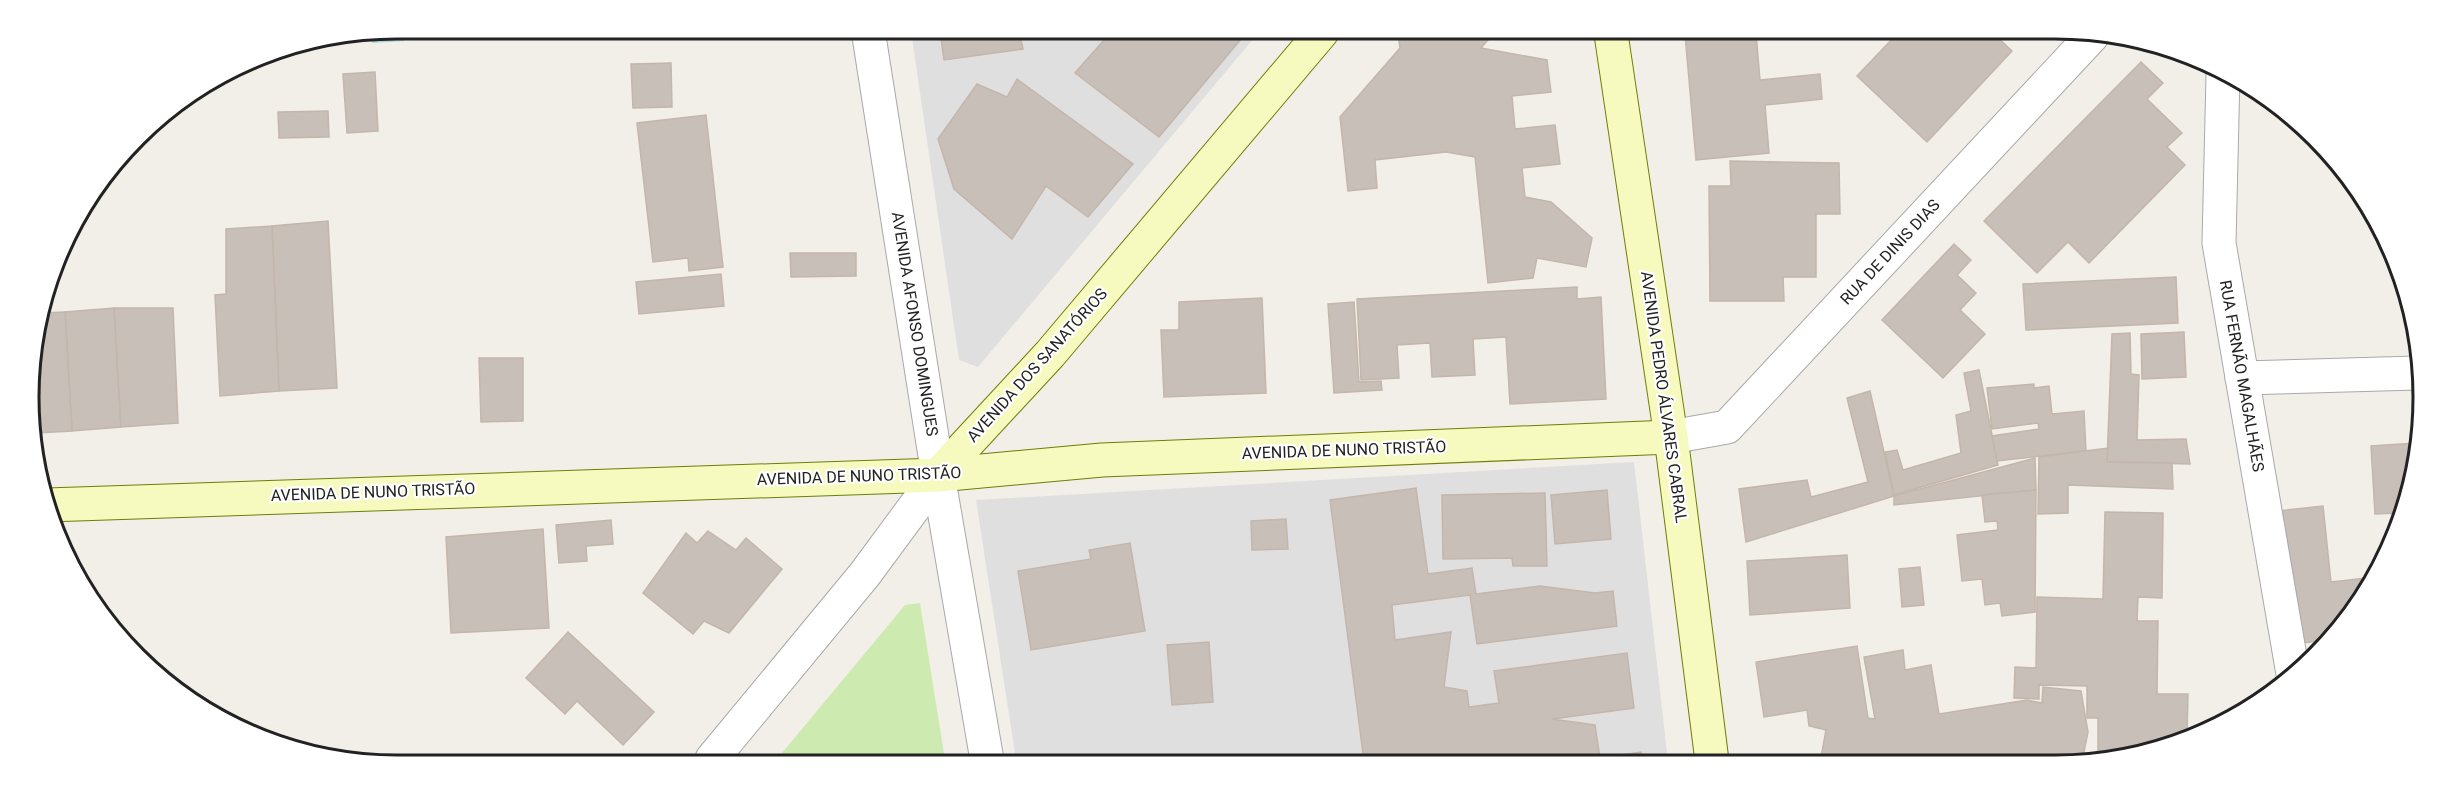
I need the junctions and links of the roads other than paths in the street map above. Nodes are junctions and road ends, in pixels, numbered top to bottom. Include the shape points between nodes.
1 (869, 39) edge
2 (1316, 39) edge
3 (1612, 39) edge
4 (2088, 41) edge
5 (2223, 81) edge
6 (2412, 373) edge
7 (2242, 378) junction
8 (1671, 437) junction
9 (938, 475) junction
10 (56, 505) edge
11 (2292, 665) edge
12 (715, 755) edge
13 (986, 755) edge
14 (1711, 755) edge

1 - 9 street, AVENIDA AFONSO DOMINGUES
2 - 9 street, AVENIDA DOS SANATÓRIOS via 1050,354
3 - 8 street, AVENIDA PEDRO ÁLVARES CABRAL
4 - 8 street, RUA DE DINIS DIAS via 1727,427
5 - 7 street, RUA FERNÃO MAGALHÃES via 2219,243
6 - 7 street
7 - 11 street, RUA FERNÃO MAGALHÃES
8 - 9 street, AVENIDA DE NUNO TRISTÃO via 1102,460
8 - 14 street, AVENIDA PEDRO ÁLVARES CABRAL
9 - 10 street, AVENIDA DE NUNO TRISTÃO
9 - 12 street, AVENIDA DOS SANATÓRIOS via 865,574
9 - 13 street, AVENIDA AFONSO DOMINGUES

